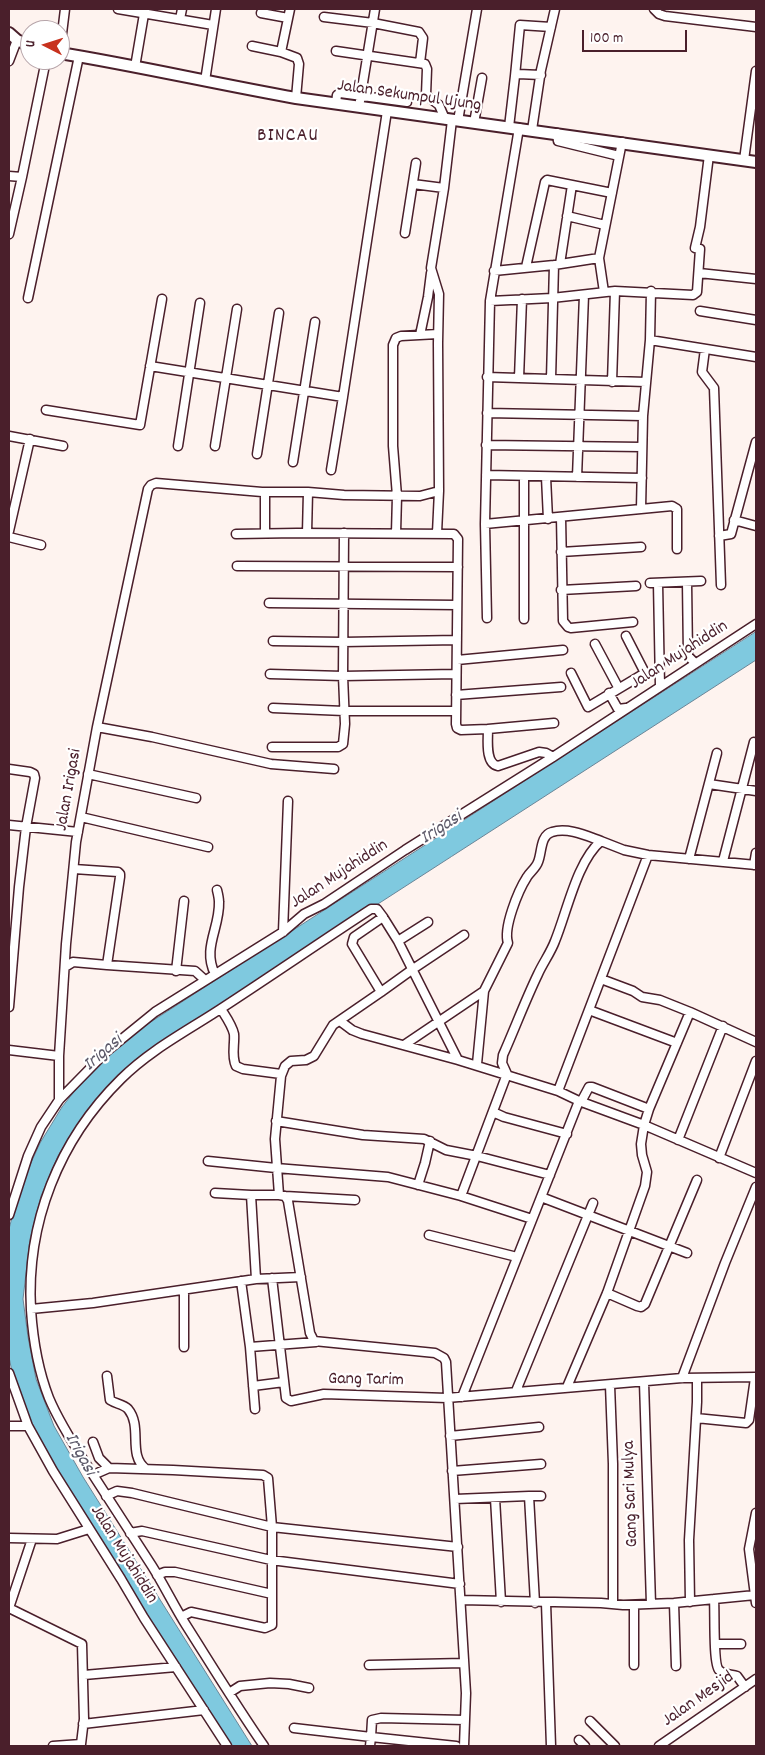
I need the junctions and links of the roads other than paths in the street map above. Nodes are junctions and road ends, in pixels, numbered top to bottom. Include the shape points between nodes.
1 (118, 9) edge
2 (182, 9) edge
3 (216, 9) edge
4 (290, 9) edge
5 (375, 9) edge
6 (477, 9) edge
7 (555, 9) edge
8 (654, 9) edge
9 (128, 10) edge
10 (261, 13) dead end
11 (144, 14) junction
12 (324, 17) dead end
13 (288, 18) junction
14 (180, 19) junction
15 (373, 23) junction
16 (213, 25) junction
17 (551, 27) junction
18 (756, 27) edge
19 (9, 33) edge
20 (17, 40) junction
21 (20, 41) edge
22 (252, 46) dead end
23 (336, 51) dead end
24 (282, 52) junction
25 (70, 54) edge
26 (368, 55) junction
27 (79, 56) junction
28 (9, 60) edge
29 (420, 63) junction
30 (135, 66) junction
31 (44, 70) edge
32 (756, 71) edge
33 (540, 74) junction
34 (515, 76) junction
35 (482, 78) dead end
36 (205, 81) junction
37 (361, 96) junction
38 (296, 98) junction
39 (407, 102) dead end
40 (336, 103) junction
41 (360, 107) junction
42 (387, 111) junction
43 (452, 120) junction
44 (474, 123) junction
45 (514, 128) junction
46 (532, 130) junction
47 (557, 133) junction
48 (622, 142) junction
49 (709, 155) junction
50 (619, 156) junction
51 (744, 160) junction
52 (756, 162) edge
53 (416, 163) dead end
54 (9, 176) edge
55 (22, 177) junction
56 (413, 184) junction
57 (572, 185) junction
58 (444, 188) junction
59 (612, 193) junction
60 (567, 216) junction
61 (605, 225) junction
62 (405, 233) dead end
63 (9, 234) edge
64 (599, 258) junction
65 (557, 264) junction
66 (526, 267) junction
67 (431, 268) junction
68 (494, 271) junction
69 (699, 273) junction
70 (756, 279) edge
71 (616, 291) junction
72 (651, 291) junction
73 (604, 292) junction
74 (584, 295) junction
75 (28, 298) dead end
76 (552, 298) junction
77 (162, 300) dead end
78 (522, 300) junction
79 (490, 301) junction
80 (200, 303) dead end
81 (238, 309) dead end
82 (700, 311) dead end
83 (278, 313) dead end
84 (756, 320) edge
85 (315, 322) dead end
86 (438, 334) junction
87 (420, 335) junction
88 (650, 340) junction
89 (705, 349) junction
90 (756, 357) edge
91 (150, 366) junction
92 (189, 373) junction
93 (487, 377) junction
94 (519, 378) junction
95 (226, 379) junction
96 (551, 379) junction
97 (580, 380) junction
98 (612, 382) junction
99 (646, 382) junction
100 (267, 385) junction
101 (304, 391) junction
102 (342, 397) junction
103 (46, 410) dead end
104 (487, 413) junction
105 (579, 414) junction
106 (643, 416) junction
107 (9, 436) edge
108 (30, 439) junction
109 (486, 445) junction
110 (579, 445) junction
111 (756, 445) edge
112 (63, 446) dead end
113 (178, 446) dead end
114 (215, 446) dead end
115 (642, 447) junction
116 (257, 454) dead end
117 (294, 462) dead end
118 (331, 470) dead end
119 (486, 475) junction
120 (524, 477) junction
121 (546, 477) junction
122 (577, 477) junction
123 (642, 478) junction
124 (439, 491) junction
125 (265, 492) junction
126 (308, 492) junction
127 (397, 496) junction
128 (642, 509) junction
129 (561, 517) junction
130 (548, 519) junction
131 (523, 520) junction
132 (734, 520) junction
133 (485, 524) junction
134 (756, 526) edge
135 (9, 531) edge
136 (265, 533) junction
137 (307, 533) junction
138 (344, 533) junction
139 (396, 533) junction
140 (437, 533) junction
141 (236, 534) dead end
142 (719, 536) junction
143 (9, 537) edge
144 (41, 545) dead end
145 (641, 547) dead end
146 (677, 549) dead end
147 (561, 552) junction
148 (237, 566) dead end
149 (458, 567) junction
150 (343, 568) junction
151 (701, 581) dead end
152 (688, 582) junction
153 (721, 585) dead end
154 (636, 586) dead end
155 (561, 590) junction
156 (269, 603) dead end
157 (343, 603) junction
158 (457, 605) junction
159 (487, 618) dead end
160 (524, 619) dead end
161 (633, 622) dead end
162 (756, 624) edge
163 (626, 636) dead end
164 (273, 640) dead end
165 (457, 640) junction
166 (343, 642) junction
167 (595, 644) dead end
168 (562, 650) dead end
169 (457, 660) junction
170 (694, 663) junction
171 (571, 673) dead end
172 (270, 674) dead end
173 (456, 674) junction
174 (343, 676) junction
175 (660, 686) junction
176 (561, 687) dead end
177 (618, 687) junction
178 (456, 694) junction
179 (609, 694) junction
180 (273, 708) dead end
181 (626, 708) junction
182 (344, 711) junction
183 (456, 711) junction
184 (554, 723) dead end
185 (96, 727) junction
186 (488, 729) junction
187 (754, 742) dead end
188 (272, 748) dead end
189 (717, 753) dead end
190 (553, 757) junction
191 (9, 769) edge
192 (334, 769) dead end
193 (88, 774) junction
194 (709, 784) junction
195 (741, 789) junction
196 (756, 791) edge
197 (196, 798) dead end
198 (288, 801) dead end
199 (81, 817) junction
200 (9, 825) edge
201 (26, 826) junction
202 (78, 832) junction
203 (601, 841) junction
204 (208, 847) dead end
205 (756, 853) edge
206 (648, 855) junction
207 (689, 859) junction
208 (723, 861) junction
209 (755, 865) edge
210 (74, 869) junction
211 (217, 890) dead end
212 (184, 901) dead end
213 (383, 917) junction
214 (428, 922) dead end
215 (283, 932) junction
216 (464, 935) dead end
217 (398, 941) junction
218 (107, 965) junction
219 (65, 967) junction
220 (413, 969) junction
221 (176, 971) junction
222 (215, 974) junction
223 (601, 979) junction
224 (204, 980) junction
225 (484, 991) junction
226 (381, 992) junction
227 (9, 1007) edge
228 (221, 1009) junction
229 (589, 1010) junction
230 (690, 1012) junction
231 (340, 1021) junction
232 (439, 1021) junction
233 (723, 1026) junction
234 (677, 1042) junction
235 (756, 1042) edge
236 (404, 1045) junction
237 (9, 1050) edge
238 (59, 1056) junction
239 (458, 1060) junction
240 (756, 1061) edge
241 (477, 1064) junction
242 (281, 1074) junction
243 (507, 1074) junction
244 (558, 1091) junction
245 (60, 1100) junction
246 (580, 1102) junction
247 (649, 1109) junction
248 (493, 1112) junction
249 (276, 1122) junction
250 (644, 1125) junction
251 (566, 1134) junction
252 (678, 1140) junction
253 (430, 1141) junction
254 (477, 1156) junction
255 (719, 1158) junction
256 (208, 1161) dead end
257 (276, 1168) junction
258 (756, 1173) edge
259 (550, 1175) junction
260 (697, 1180) dead end
261 (418, 1185) junction
262 (756, 1187) edge
263 (215, 1193) dead end
264 (251, 1196) junction
265 (282, 1196) junction
266 (461, 1196) junction
267 (541, 1197) junction
268 (355, 1200) dead end
269 (593, 1203) dead end
270 (9, 1215) edge
271 (588, 1216) junction
272 (532, 1219) junction
273 (629, 1230) junction
274 (429, 1235) dead end
275 (670, 1246) junction
276 (687, 1253) dead end
277 (517, 1257) junction
278 (301, 1276) junction
279 (272, 1278) junction
280 (256, 1279) junction
281 (242, 1282) junction
282 (184, 1290) junction
283 (607, 1293) junction
284 (31, 1309) junction
285 (316, 1342) junction
286 (279, 1345) junction
287 (184, 1347) dead end
288 (250, 1347) junction
289 (9, 1372) edge
290 (107, 1376) dead end
291 (682, 1378) junction
292 (697, 1378) junction
293 (756, 1378) edge
294 (284, 1382) junction
295 (644, 1382) junction
296 (610, 1385) junction
297 (254, 1386) junction
298 (567, 1387) junction
299 (516, 1392) junction
300 (462, 1397) junction
301 (448, 1398) junction
302 (255, 1409) dead end
303 (696, 1418) junction
304 (9, 1426) edge
305 (28, 1426) junction
306 (539, 1427) dead end
307 (450, 1436) junction
308 (93, 1442) dead end
309 (541, 1464) dead end
310 (109, 1468) junction
311 (146, 1469) junction
312 (452, 1471) junction
313 (94, 1475) junction
314 (106, 1496) junction
315 (530, 1496) junction
316 (541, 1496) dead end
317 (496, 1498) junction
318 (454, 1499) junction
319 (756, 1513) edge
320 (272, 1527) junction
321 (89, 1529) junction
322 (130, 1533) junction
323 (9, 1538) edge
324 (32, 1540) junction
325 (458, 1547) junction
326 (271, 1560) junction
327 (157, 1575) junction
328 (460, 1584) junction
329 (272, 1594) junction
330 (756, 1599) edge
331 (461, 1600) junction
332 (714, 1600) junction
333 (501, 1602) junction
334 (690, 1602) junction
335 (535, 1603) junction
336 (546, 1603) junction
337 (613, 1604) junction
338 (651, 1604) junction
339 (674, 1604) junction
340 (634, 1605) junction
341 (9, 1608) edge
342 (181, 1617) junction
343 (715, 1644) junction
344 (741, 1644) dead end
345 (464, 1663) junction
346 (369, 1665) dead end
347 (634, 1665) dead end
348 (676, 1666) dead end
349 (176, 1667) junction
350 (84, 1675) junction
351 (756, 1678) edge
352 (745, 1687) junction
353 (309, 1688) dead end
354 (229, 1693) junction
355 (204, 1710) junction
356 (465, 1720) junction
357 (590, 1721) dead end
358 (83, 1724) junction
359 (294, 1728) dead end
360 (371, 1737) junction
361 (81, 1745) edge
362 (53, 1746) edge
363 (227, 1746) edge
364 (264, 1746) edge
365 (370, 1746) edge
366 (456, 1746) edge
367 (464, 1746) edge
368 (551, 1746) edge
369 (615, 1746) edge
370 (659, 1746) edge

1 - 9 street
2 - 14 street
3 - 16 street
4 - 13 street
5 - 15 street
6 - 43 street
7 - 17 street
8 - 18 street via 665,16
9 - 11 street
10 - 13 street
11 - 14 street
11 - 30 street
12 - 15 street
13 - 24 street
14 - 16 street
15 - 26 street
15 - 29 street via 415,30 421,34
16 - 36 street
17 - 33 street
17 - 34 street via 520,25
19 - 20 main road
20 - 21 main road
20 - 28 street
22 - 24 street
23 - 26 street
24 - 38 street via 294,55 299,64
25 - 27 main road, Jalan Sekumpul Ujung
26 - 29 street
26 - 37 street
27 - 30 main road, Jalan Sekumpul Ujung
27 - 75 street
29 - 43 street via 427,69 426,95
30 - 36 main road, Jalan Sekumpul Ujung
31 - 55 street
32 - 51 street
33 - 34 street
33 - 46 street
34 - 45 street
35 - 44 street
36 - 38 main road, Jalan Sekumpul Ujung
37 - 39 street
37 - 40 street via 338,93
37 - 41 street
38 - 40 main road, Jalan Sekumpul Ujung
40 - 41 main road, Jalan Sekumpul Ujung
41 - 42 main road, Jalan Sekumpul Ujung
42 - 43 main road, Jalan Sekumpul Ujung
42 - 102 street
43 - 44 main road, Jalan Sekumpul Ujung
43 - 58 street
44 - 45 main road, Jalan Sekumpul Ujung
45 - 46 main road, Jalan Sekumpul Ujung
45 - 68 street
46 - 47 main road, Jalan Sekumpul Ujung
47 - 48 main road, Jalan Sekumpul Ujung
47 - 50 street via 558,141
48 - 49 main road, Jalan Sekumpul Ujung
48 - 50 street
49 - 51 main road, Jalan Sekumpul Ujung
49 - 69 street via 695,248 700,249
50 - 59 street
51 - 52 main road, Jalan Sekumpul Ujung
53 - 56 street
54 - 55 street
55 - 63 street
56 - 58 street
56 - 62 street
57 - 59 street
57 - 60 street
57 - 66 street via 545,182
58 - 67 street
59 - 61 street
60 - 61 street
60 - 65 street
61 - 64 street
64 - 65 street
64 - 73 street
65 - 66 street
65 - 76 street
66 - 68 street
67 - 86 street via 439,294
67 - 87 street
68 - 79 street
69 - 70 street
69 - 72 street via 697,292 693,294
71 - 72 street
71 - 73 street
71 - 98 street
72 - 88 street
73 - 74 street
74 - 76 street
74 - 97 street
76 - 78 street
76 - 96 street
77 - 91 street
78 - 79 street
78 - 94 street
79 - 93 street
80 - 92 street
81 - 95 street
82 - 84 street
83 - 100 street
85 - 101 street
86 - 87 street
86 - 124 street
87 - 127 street via 401,336 396,338 394,345 393,446
88 - 89 street
88 - 99 street
89 - 90 street
89 - 142 street via 702,372 714,388
91 - 92 street
91 - 103 street via 140,425
92 - 95 street
92 - 113 street
93 - 94 street
93 - 104 street
94 - 96 street
95 - 100 street
95 - 114 street
96 - 97 street
97 - 98 street
97 - 105 street
98 - 99 street
99 - 106 street
100 - 101 street
100 - 116 street
101 - 102 street
101 - 117 street
102 - 118 street
104 - 105 street
104 - 109 street
105 - 106 street
105 - 110 street
106 - 115 street
107 - 108 street
108 - 112 street
108 - 135 street
109 - 110 street
109 - 119 street
110 - 115 street
110 - 122 street
111 - 132 street
115 - 123 street
119 - 120 street
119 - 133 street
120 - 121 street
120 - 131 street
121 - 122 street
121 - 130 street
122 - 123 street
123 - 128 street
124 - 127 street via 420,496
124 - 140 street
125 - 126 street
125 - 136 street
125 - 185 street via 156,483 149,487
126 - 127 street
126 - 137 street
127 - 139 street
128 - 129 street
128 - 146 street via 669,506 677,509
129 - 130 street
129 - 147 street
130 - 131 street
131 - 133 street
131 - 160 street
132 - 134 street
132 - 142 street via 731,534
133 - 159 street
136 - 137 street
136 - 141 street
137 - 138 street
138 - 139 street
138 - 150 street
139 - 140 street
140 - 149 street via 457,536
142 - 153 street
143 - 144 street
145 - 147 street
147 - 155 street
148 - 150 street
149 - 150 street
149 - 158 street
150 - 157 street
151 - 152 street
152 - 170 street via 688,656
152 - 175 street via 654,583
154 - 155 street
155 - 161 street via 563,622 568,627
156 - 157 street
157 - 158 street
157 - 166 street
158 - 165 street
162 - 170 street, Jalan Mujahiddin
163 - 177 street via 645,673
164 - 166 street
165 - 166 street
165 - 169 street
166 - 174 street
167 - 177 street
168 - 169 street
169 - 173 street
170 - 175 street, Jalan Mujahiddin
171 - 179 street via 588,706
172 - 174 street
173 - 174 street
173 - 178 street
174 - 182 street
175 - 181 street, Jalan Mujahiddin
176 - 178 street
177 - 179 street
178 - 183 street
179 - 181 street via 618,709
180 - 182 street
181 - 190 street, Jalan Mujahiddin
182 - 183 street
182 - 188 street via 344,739 340,747
183 - 186 street via 457,728
184 - 186 street
185 - 192 street, Jalan Irigasi via 152,736 271,764
185 - 193 street, Jalan Irigasi
186 - 190 street via 490,762 494,765 539,752
187 - 195 street
189 - 194 street
190 - 215 street, Jalan Mujahiddin via 304,914
191 - 201 street via 30,772 35,776
193 - 197 street
193 - 199 street, Jalan Irigasi
194 - 195 street
194 - 207 street
195 - 196 street
195 - 208 street
198 - 215 street
199 - 202 street, Jalan Irigasi
199 - 204 street
200 - 201 street
201 - 202 street
201 - 227 street
202 - 210 street, Jalan Irigasi
203 - 206 street
203 - 225 street via 563,831 552,832 545,838 538,862 527,876 507,928 508,943
203 - 243 street via 591,852 580,874 555,942 537,975 507,1046 502,1063
205 - 209 street
206 - 207 street
206 - 223 street
207 - 208 street
208 - 209 street
210 - 218 street via 120,874
210 - 219 street, Jalan Irigasi
211 - 222 street via 219,903 210,959
212 - 221 street
213 - 217 street
213 - 226 street via 354,937 352,942
213 - 228 street via 377,909 371,909
214 - 217 street
215 - 222 street, Jalan Mujahiddin
216 - 220 street
217 - 220 street
218 - 219 street via 72,962
218 - 221 street
219 - 238 street, Jalan Irigasi
220 - 226 street
220 - 232 street
221 - 224 street via 195,971
222 - 224 street, Jalan Mujahiddin
223 - 229 street
223 - 230 street via 642,997 660,1000
224 - 245 street, Jalan Mujahiddin via 155,1012 107,1051
225 - 232 street
225 - 241 street
226 - 231 street
228 - 242 street via 234,1034 236,1066 243,1070
228 - 284 street via 139,1063 104,1097 72,1140 54,1175 40,1219 30,1274
229 - 234 street
229 - 244 street
230 - 233 street
230 - 234 street
231 - 236 street via 362,1034
231 - 242 street via 331,1028 314,1056 291,1061
232 - 236 street
232 - 239 street
233 - 235 street
233 - 252 street
234 - 247 street
236 - 239 street
237 - 238 street
238 - 245 street, Jalan Irigasi
239 - 241 street
240 - 255 street
241 - 243 street
242 - 249 street
243 - 244 street
243 - 248 street
244 - 246 street
245 - 270 street, Jalan Mujahiddin via 41,1127 28,1156
246 - 247 street via 592,1086
246 - 250 street
246 - 251 street
247 - 250 street
248 - 251 street
248 - 254 street
249 - 253 street
249 - 257 street
250 - 252 street
250 - 273 street via 641,1150 647,1177
251 - 259 street
252 - 255 street
253 - 254 street via 446,1150
253 - 261 street
254 - 259 street
254 - 266 street
255 - 258 street
256 - 257 street
257 - 261 street via 384,1176
257 - 265 street
259 - 267 street
260 - 275 street
261 - 266 street
262 - 291 street
263 - 264 street
264 - 265 street
264 - 280 street
265 - 268 street
265 - 278 street via 288,1201
266 - 272 street
267 - 271 street
267 - 272 street
269 - 271 street
271 - 273 street
271 - 299 street
272 - 277 street
273 - 275 street
273 - 283 street
274 - 277 street
275 - 276 street
275 - 283 street via 641,1307
277 - 300 street
278 - 279 street
278 - 285 street via 311,1337
279 - 280 street
279 - 286 street
280 - 281 street
281 - 282 street
281 - 288 street
282 - 284 street
282 - 287 street
283 - 298 street
284 - 313 street via 35,1346 49,1397
285 - 286 street
285 - 301 street via 439,1354 446,1362
286 - 288 street
286 - 294 street
288 - 297 street
289 - 305 street, Jalan Mujahiddin
290 - 311 street via 110,1400 126,1407 131,1415 137,1459
291 - 292 street, Gang Tarim
291 - 295 street, Gang Tarim
292 - 293 street, Gang Tarim
292 - 303 street
293 - 303 street via 748,1422
294 - 297 street
294 - 301 street, Gang Tarim via 286,1398 293,1401 330,1394
295 - 296 street, Gang Tarim
295 - 338 street, Gang Sari Mulya
296 - 298 street, Gang Tarim
296 - 337 street
297 - 302 street
298 - 299 street, Gang Tarim
299 - 300 street, Gang Tarim
300 - 301 street, Gang Tarim
301 - 307 street
303 - 334 street via 689,1540
304 - 305 street
305 - 321 street, Jalan Mujahiddin
306 - 307 street
307 - 312 street
308 - 310 street via 99,1458
309 - 312 street
310 - 311 street
310 - 313 street
311 - 320 street via 265,1476 269,1479
312 - 318 street
313 - 314 street
314 - 320 street via 116,1491 132,1493
314 - 322 street
315 - 316 street
315 - 317 street
315 - 335 street
317 - 318 street
317 - 333 street
318 - 325 street
319 - 330 street via 749,1549
320 - 325 street
320 - 326 street
321 - 324 street via 57,1539
321 - 349 street, Jalan Mujahiddin
322 - 326 street via 142,1531
322 - 327 street
323 - 324 street
324 - 341 street
325 - 328 street
326 - 328 street
326 - 329 street
327 - 329 street via 175,1572
327 - 342 street
328 - 331 street
329 - 342 street via 272,1623 266,1628 191,1612
330 - 332 street
331 - 333 street
331 - 345 street
332 - 334 street
332 - 343 street
333 - 335 street
334 - 339 street
335 - 336 street
336 - 337 street
336 - 368 street
337 - 340 street
338 - 339 street
338 - 340 street
339 - 348 street
340 - 347 street
341 - 350 street via 82,1644
342 - 354 street
343 - 344 street
343 - 352 street via 720,1672 738,1676
345 - 346 street
345 - 356 street
349 - 350 street
349 - 355 street, Jalan Mujahiddin
350 - 358 street
351 - 352 street, Jalan Mesjid
352 - 370 street, Jalan Mesjid
353 - 354 street via 270,1683 240,1686
354 - 364 street
355 - 358 street
355 - 363 street, Jalan Mujahiddin
356 - 360 street via 375,1719 372,1720
356 - 367 street
357 - 369 street
358 - 361 street
359 - 360 street
360 - 365 street
360 - 366 street
361 - 362 street

